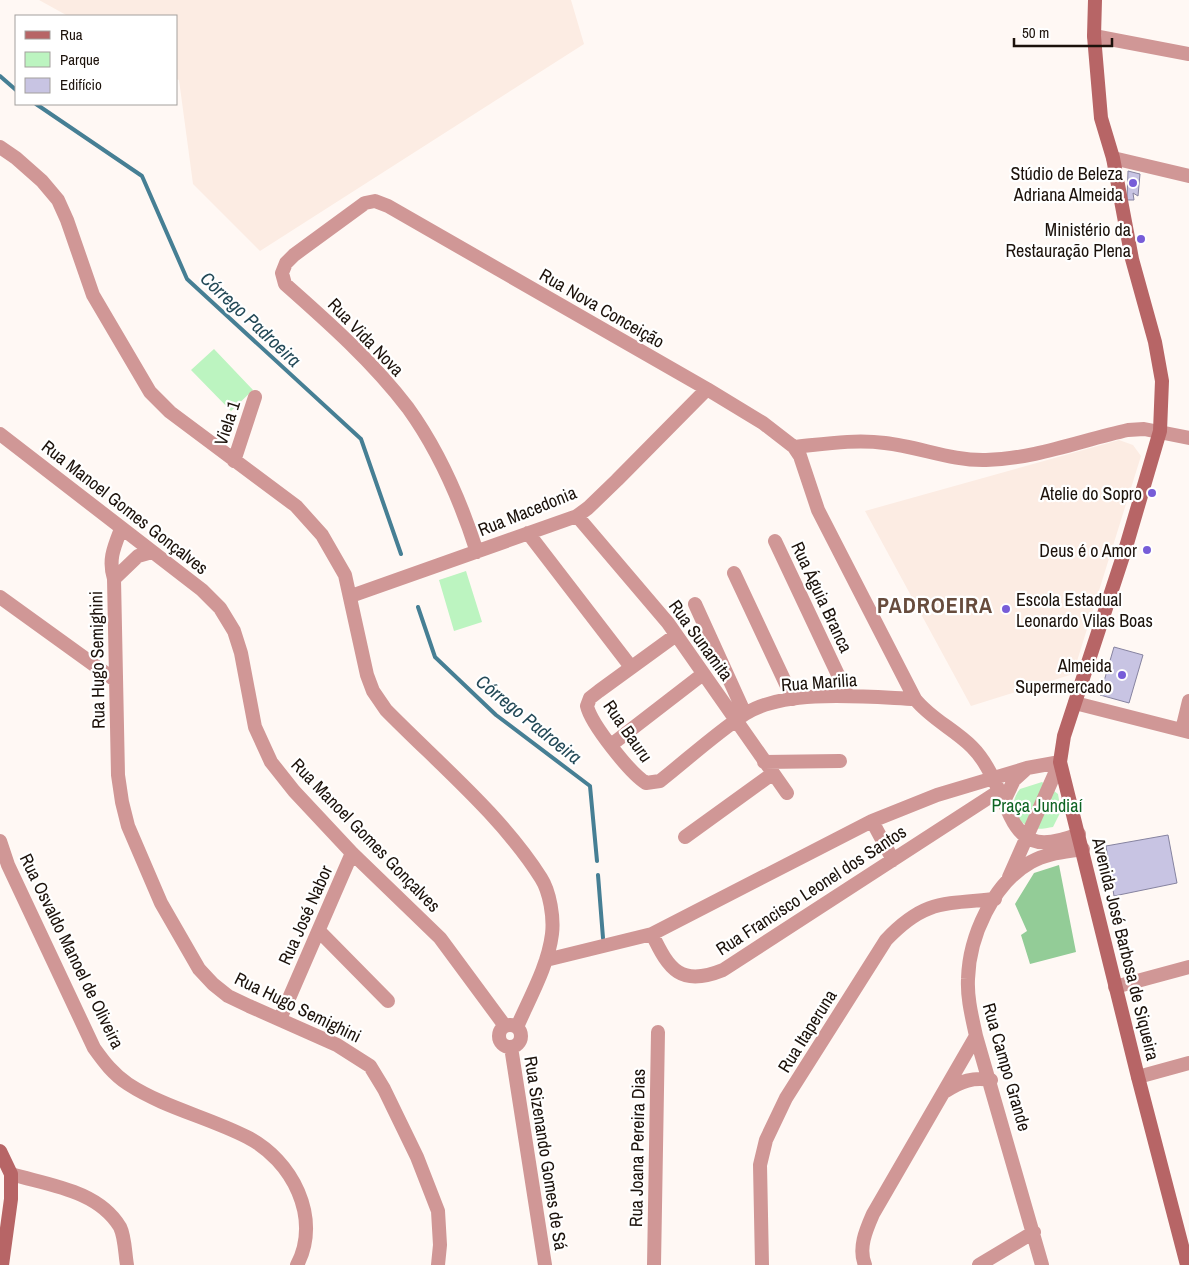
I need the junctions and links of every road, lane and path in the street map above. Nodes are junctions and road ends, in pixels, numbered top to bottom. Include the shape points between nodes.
1 (1096, 0) edge
2 (1094, 36) junction
3 (1189, 54) edge
4 (0, 147) edge
5 (1113, 158) junction
6 (1189, 176) edge
7 (388, 206) joint
8 (707, 389) junction
9 (255, 397) dead end
10 (1160, 431) junction
11 (0, 434) edge
12 (1189, 438) edge
13 (794, 447) junction
14 (234, 460) junction
15 (577, 516) junction
16 (121, 529) junction
17 (528, 533) junction
18 (775, 541) dead end
19 (152, 552) junction
20 (477, 552) junction
21 (734, 574) dead end
22 (114, 579) junction
23 (351, 596) junction
24 (0, 597) edge
25 (695, 604) dead end
26 (676, 635) junction
27 (631, 667) junction
28 (703, 674) junction
29 (115, 680) junction
30 (848, 696) junction
31 (793, 699) junction
32 (915, 699) junction
33 (1189, 700) edge
34 (1075, 703) junction
35 (741, 717) junction
36 (1185, 731) edge
37 (611, 744) junction
38 (840, 761) dead end
39 (764, 762) junction
40 (1060, 762) junction
41 (1027, 768) junction
42 (772, 774) junction
43 (993, 778) junction
44 (660, 781) joint
45 (961, 788) junction
46 (787, 793) dead end
47 (1001, 796) junction
48 (968, 810) junction
49 (872, 821) junction
50 (1079, 834) junction
51 (685, 837) dead end
52 (1026, 838) junction
53 (0, 841) edge
54 (1083, 849) junction
55 (352, 853) junction
56 (893, 860) junction
57 (1005, 884) junction
58 (995, 899) junction
59 (319, 931) junction
60 (652, 934) junction
61 (546, 960) junction
62 (1189, 967) edge
63 (1115, 987) junction
64 (388, 1001) dead end
65 (280, 1019) junction
66 (511, 1026) junction
67 (658, 1032) dead end
68 (976, 1036) junction
69 (1189, 1063) edge
70 (1138, 1077) junction
71 (991, 1080) junction
72 (945, 1091) junction
73 (0, 1151) edge
74 (11, 1174) junction
75 (1034, 1232) junction
76 (2, 1265) edge
77 (127, 1265) edge
78 (297, 1265) edge
79 (438, 1265) edge
80 (545, 1265) edge
81 (654, 1265) edge
82 (762, 1265) edge
83 (865, 1265) edge
84 (980, 1265) edge
85 (1042, 1265) edge
86 (1187, 1265) edge

1 - 2 main road, Avenida José Barbosa de Siqueira
2 - 3 street
2 - 5 main road, Avenida José Barbosa de Siqueira via 1101,118
4 - 14 street via 42,181 58,200 93,295 150,392 170,412
5 - 6 street
5 - 10 main road, Avenida José Barbosa de Siqueira via 1132,259 1155,342 1162,381
7 - 8 street, Rua Nova Conceição
7 - 20 street, Rua Vida Nova via 375,201 358,208 294,254 282,272 285,284 340,333 408,408 440,461
8 - 13 street, Rua Nova Conceição via 763,423
8 - 15 street, Rua Macedonia
9 - 14 street, Viela 1
10 - 12 street
10 - 13 street via 1128,430 1027,455 986,460 954,458 886,443
10 - 34 main road, Avenida José Barbosa de Siqueira
11 - 16 street, Rua Manoel Gomes Gonçalves
13 - 32 street via 818,510
14 - 23 street via 296,506 322,535 345,575
15 - 17 street, Rua Macedonia
15 - 26 street, Rua Sunamita
16 - 19 street, Rua Manoel Gomes Gonçalves
16 - 22 street, Rua Hugo Semighini via 111,557
17 - 20 street, Rua Macedonia
17 - 27 street
18 - 30 street, Rua Águia Branca
19 - 22 street, Rua Hugo Semighini via 138,556
19 - 55 street, Rua Manoel Gomes Gonçalves via 220,608 234,631 255,727 270,762
20 - 23 street, Rua Macedonia
21 - 31 street
22 - 29 street, Rua Hugo Semighini
23 - 61 street via 373,691 500,825 543,880 552,914 552,934
24 - 29 street
25 - 35 street
26 - 27 street, Rua Bauru
26 - 28 street, Rua Sunamita
27 - 37 street, Rua Bauru via 590,698 587,706
28 - 35 street, Rua Sunamita
28 - 37 street
29 - 65 street, Rua Hugo Semighini via 118,776 122,802 128,826 161,903 199,969 213,984 228,996
30 - 31 street, Rua Marilia
30 - 32 street, Rua Marilia
31 - 35 street, Rua Marilia via 767,705
32 - 43 street via 934,719 971,746
33 - 36 street
34 - 36 street
34 - 40 main road, Avenida José Barbosa de Siqueira via 1064,736
35 - 39 street, Rua Sunamita
35 - 44 street, Rua Marilia
37 - 44 street, Rua Bauru via 639,779 652,784
38 - 39 street
39 - 42 street, Rua Sunamita
40 - 41 street
40 - 50 main road, Avenida José Barbosa de Siqueira
40 - 52 street, Rua Campo Grande
41 - 43 street, Rua Francisco Leonel dos Santos
41 - 47 street
42 - 46 street, Rua Sunamita
42 - 51 street
43 - 45 street, Rua Francisco Leonel dos Santos
43 - 47 street
45 - 48 street
45 - 49 street, Rua Francisco Leonel dos Santos
47 - 48 street, Rua Francisco Leonel dos Santos
47 - 52 street via 1009,815
48 - 56 street, Rua Francisco Leonel dos Santos
49 - 56 street
49 - 60 street, Rua Francisco Leonel dos Santos
50 - 52 street via 1048,842
50 - 54 main road, Avenida José Barbosa de Siqueira
52 - 57 street, Rua Campo Grande
53 - 78 street, Rua Osvaldo Manoel de Oliveira via 8,865 94,1048 110,1071 150,1096 247,1137 269,1152 290,1177 306,1210 307,1235
54 - 57 street, Rua Campo Grande via 1040,858 1029,863
54 - 63 main road, Avenida José Barbosa de Siqueira
55 - 59 street, Rua José Nabor
55 - 66 street, Rua Manoel Gomes Gonçalves via 440,938
56 - 60 street, Rua Francisco Leonel dos Santos via 709,976 675,971 668,965
57 - 58 street, Rua Campo Grande
58 - 68 street, Rua Campo Grande via 984,916 971,956 968,998
58 - 82 street, Rua Itaperuna via 935,905 904,921 882,946 786,1098 766,1140 760,1165
59 - 64 street
59 - 65 street, Rua José Nabor
60 - 61 street, Rua Francisco Leonel dos Santos
61 - 66 street
62 - 63 street
63 - 70 main road, Avenida José Barbosa de Siqueira
65 - 79 street, Rua Hugo Semighini via 337,1045 370,1066 417,1157 438,1211
66 - 80 street, Rua Sizenando Gomes de Sá via 500,1031 499,1039 511,1047
67 - 81 street, Rua Joana Pereira Dias
68 - 71 street, Rua Campo Grande
68 - 72 street
69 - 70 street
70 - 86 main road, Avenida José Barbosa de Siqueira
71 - 72 street via 967,1079
71 - 75 street, Rua Campo Grande
72 - 83 street via 873,1214 864,1240 862,1256
73 - 74 main road
74 - 76 main road
74 - 77 street via 76,1192 105,1210 121,1228
75 - 84 street
75 - 85 street, Rua Campo Grande

